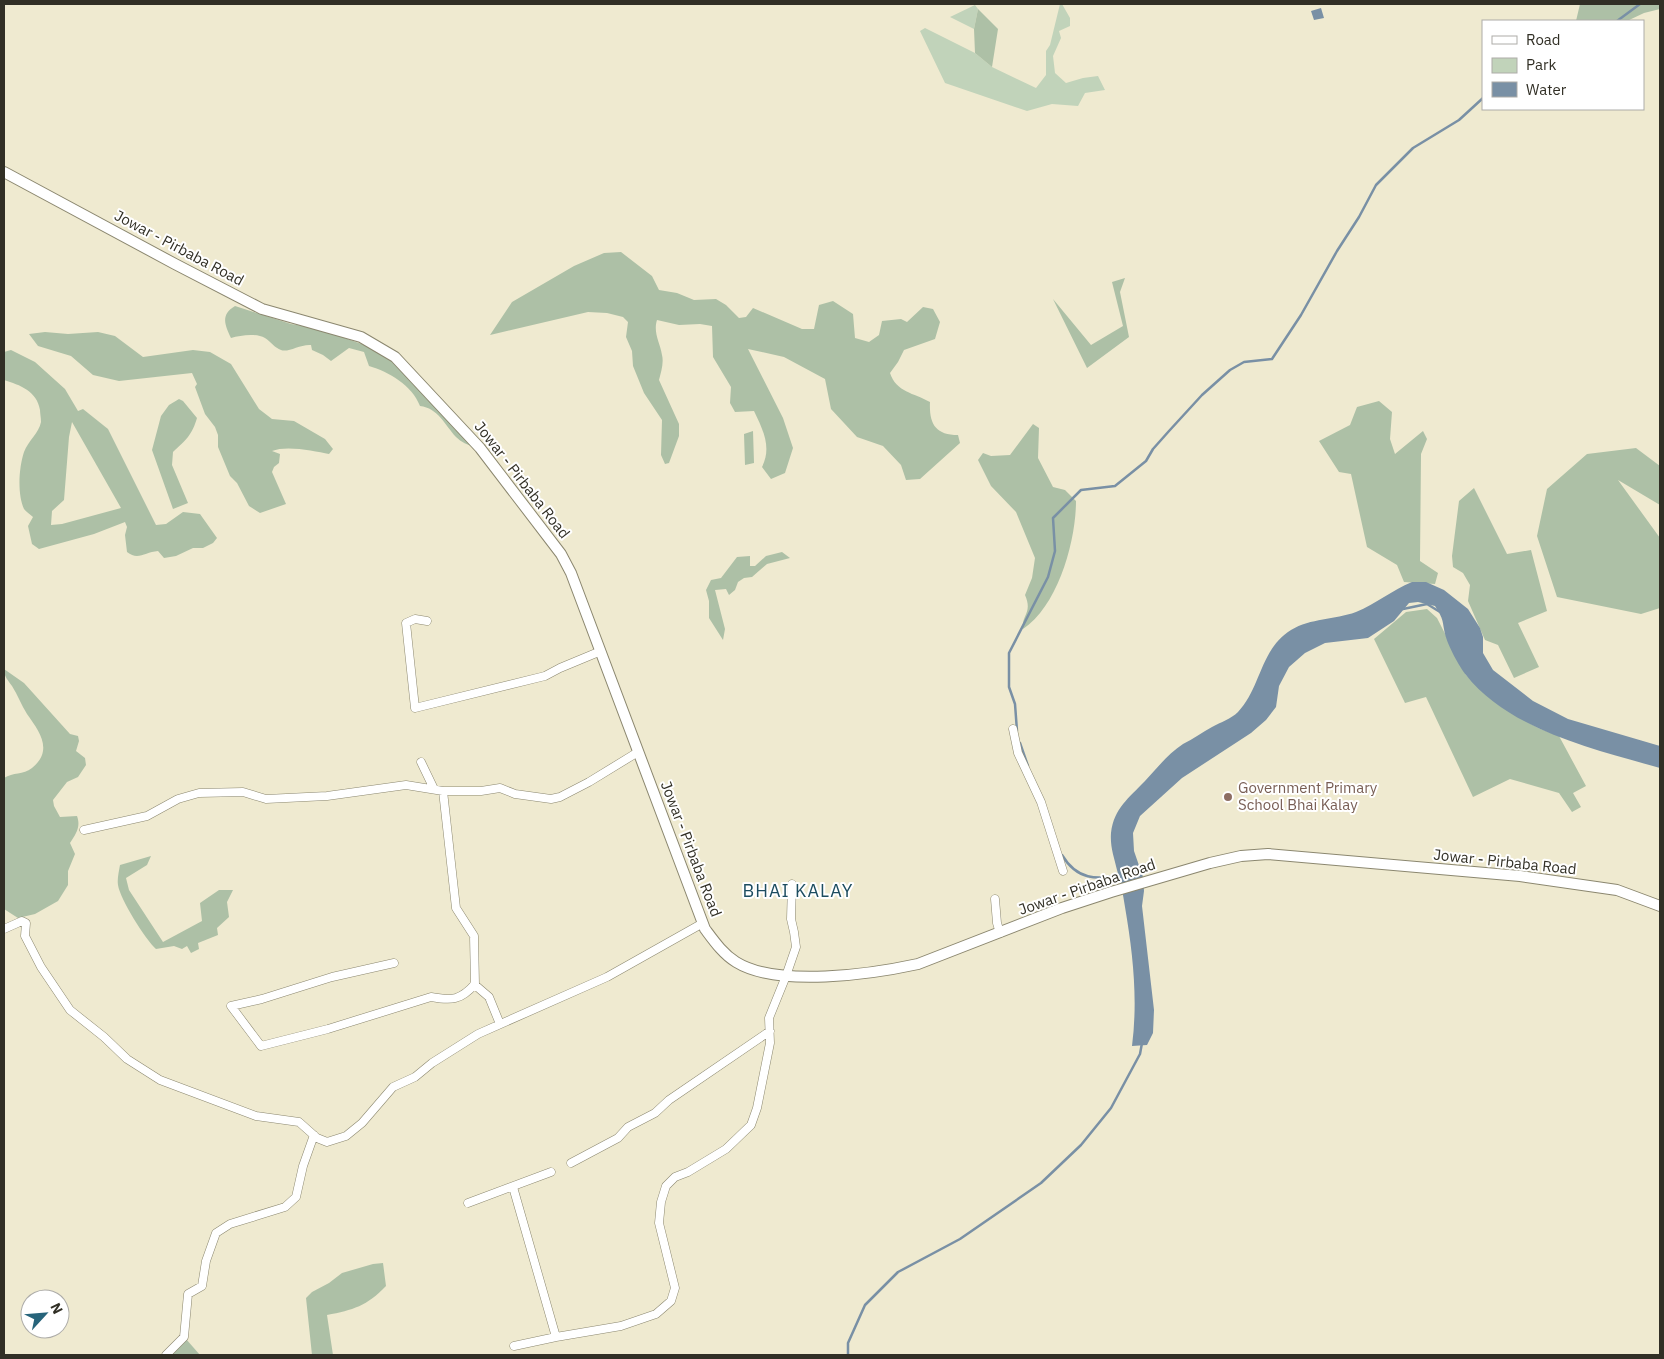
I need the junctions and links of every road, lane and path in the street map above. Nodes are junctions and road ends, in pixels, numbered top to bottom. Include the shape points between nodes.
1 (4, 172) edge
2 (428, 621) dead end
3 (601, 652) junction
4 (1014, 729) dead end
5 (638, 752) junction
6 (421, 762) dead end
7 (434, 789) junction
8 (444, 791) junction
9 (84, 830) dead end
10 (1063, 871) dead end
11 (792, 884) dead end
12 (995, 898) dead end
13 (1660, 906) edge
14 (703, 923) junction
15 (4, 929) edge
16 (1000, 933) junction
17 (394, 963) dead end
18 (786, 976) junction
19 (475, 984) junction
20 (500, 1024) junction
21 (770, 1031) junction
22 (314, 1136) junction
23 (571, 1163) dead end
24 (551, 1172) dead end
25 (513, 1187) junction
26 (468, 1203) dead end
27 (556, 1337) junction
28 (514, 1346) dead end
29 (166, 1355) edge

1 - 3 main road, Jowar - Pirbaba Road via 262,309 361,337 395,357 480,448 561,554
2 - 3 street via 415,619 406,623 415,708 545,676
3 - 5 main road, Jowar - Pirbaba Road
4 - 10 street via 1018,753 1041,802
5 - 8 street via 589,782 551,800 500,788
5 - 14 main road, Jowar - Pirbaba Road
6 - 7 street
7 - 8 street
7 - 9 street via 406,785 327,796 266,799 243,792 200,793 178,799 147,816
8 - 19 street via 456,908 474,936
11 - 18 street via 790,919 796,947
12 - 16 street
13 - 16 main road, Jowar - Pirbaba Road via 1617,890 1520,876 1268,854 1210,863 1062,908
14 - 18 main road, Jowar - Pirbaba Road via 721,949 736,962 759,972
14 - 20 street via 607,977
15 - 22 street via 18,922 26,923 25,936 40,967 70,1010 127,1059 160,1080 256,1116 299,1122
16 - 18 main road, Jowar - Pirbaba Road via 918,964 895,969 829,976
17 - 19 street via 231,1006 261,1046 431,997 448,1000 467,994
18 - 21 street via 769,1018
19 - 20 street via 489,997
20 - 22 street via 478,1034 415,1077 394,1087 346,1136 327,1142
21 - 23 street via 655,1113 628,1127 618,1138
21 - 27 street via 764,1075 751,1125 726,1149 675,1177 666,1186 659,1223 675,1288 671,1301 656,1314 621,1326
22 - 29 street via 296,1197 285,1207 230,1224 216,1233 206,1261 202,1286 188,1294 184,1337
24 - 25 street
25 - 26 street
25 - 27 street
27 - 28 street

